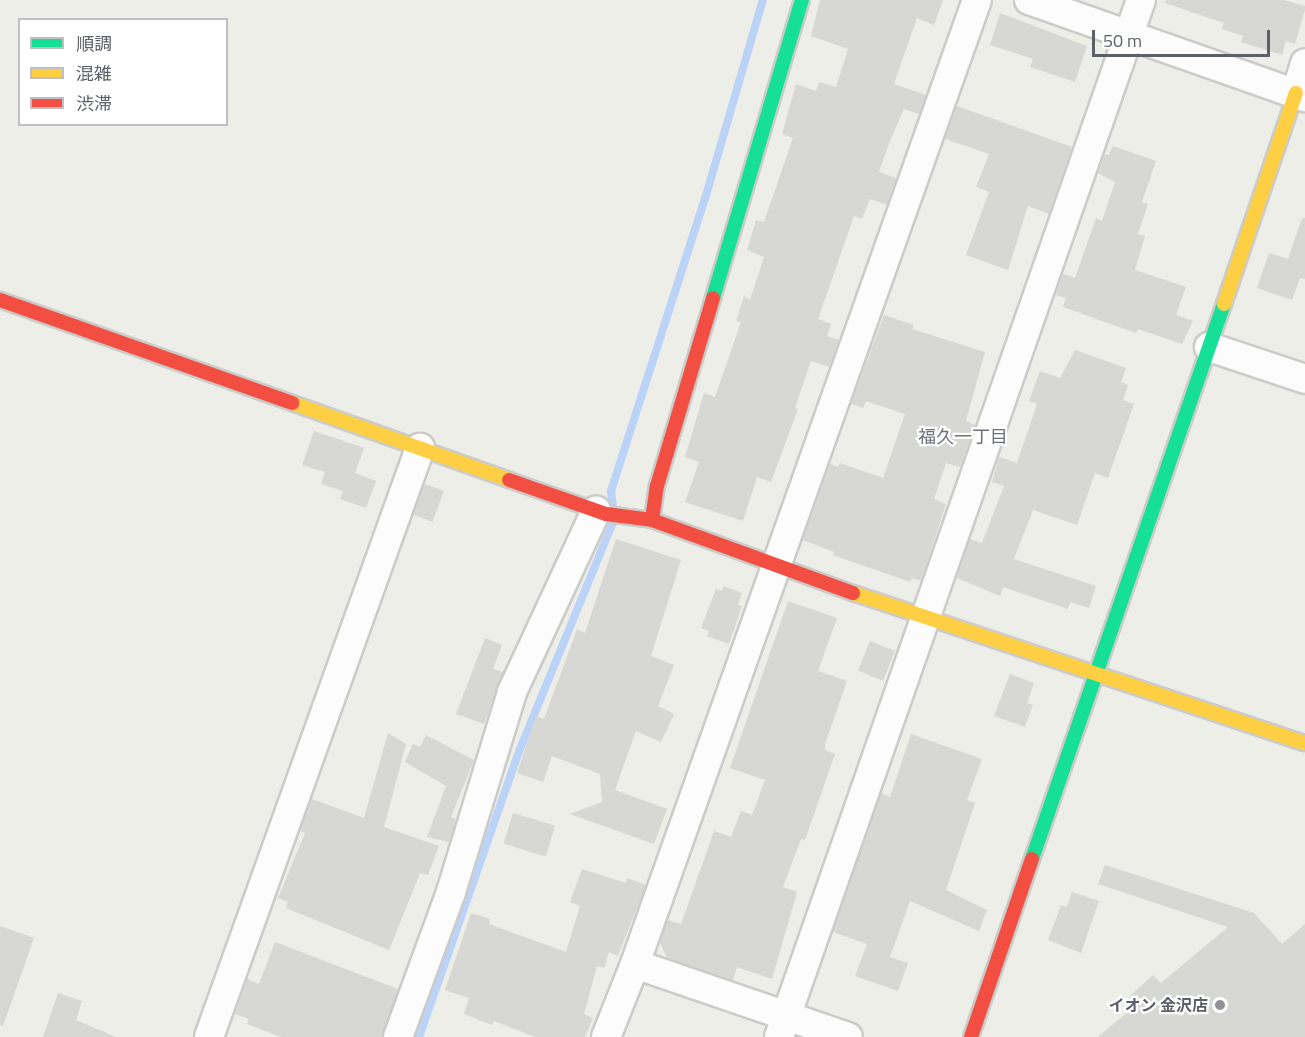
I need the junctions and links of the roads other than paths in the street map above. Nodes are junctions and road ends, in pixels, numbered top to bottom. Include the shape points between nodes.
1 (802, 0) edge
2 (976, 0) edge
3 (1029, 0) edge
4 (1141, 0) edge
5 (1130, 34) junction
6 (1305, 63) edge
7 (1300, 95) edge
8 (0, 300) edge
9 (1209, 347) junction
10 (1305, 379) edge
11 (420, 448) junction
12 (601, 513) junction
13 (652, 519) junction
14 (774, 567) junction
15 (925, 617) junction
16 (1098, 675) junction
17 (1305, 743) edge
18 (635, 964) junction
19 (783, 1026) edge
20 (209, 1037) edge
21 (399, 1037) edge
22 (606, 1037) edge
23 (848, 1037) edge
24 (971, 1037) edge

1 - 13 street via 657,486
2 - 14 street
3 - 5 street
4 - 5 street
5 - 7 street
5 - 15 street
6 - 7 street
7 - 9 street
8 - 11 street
9 - 10 street
9 - 16 street
11 - 12 street
11 - 20 street
12 - 13 street
12 - 21 street via 512,692 451,892
13 - 14 street
14 - 15 street
14 - 18 street
15 - 16 street
15 - 19 street
16 - 17 street
16 - 24 street
18 - 19 street
18 - 22 street
19 - 23 street

